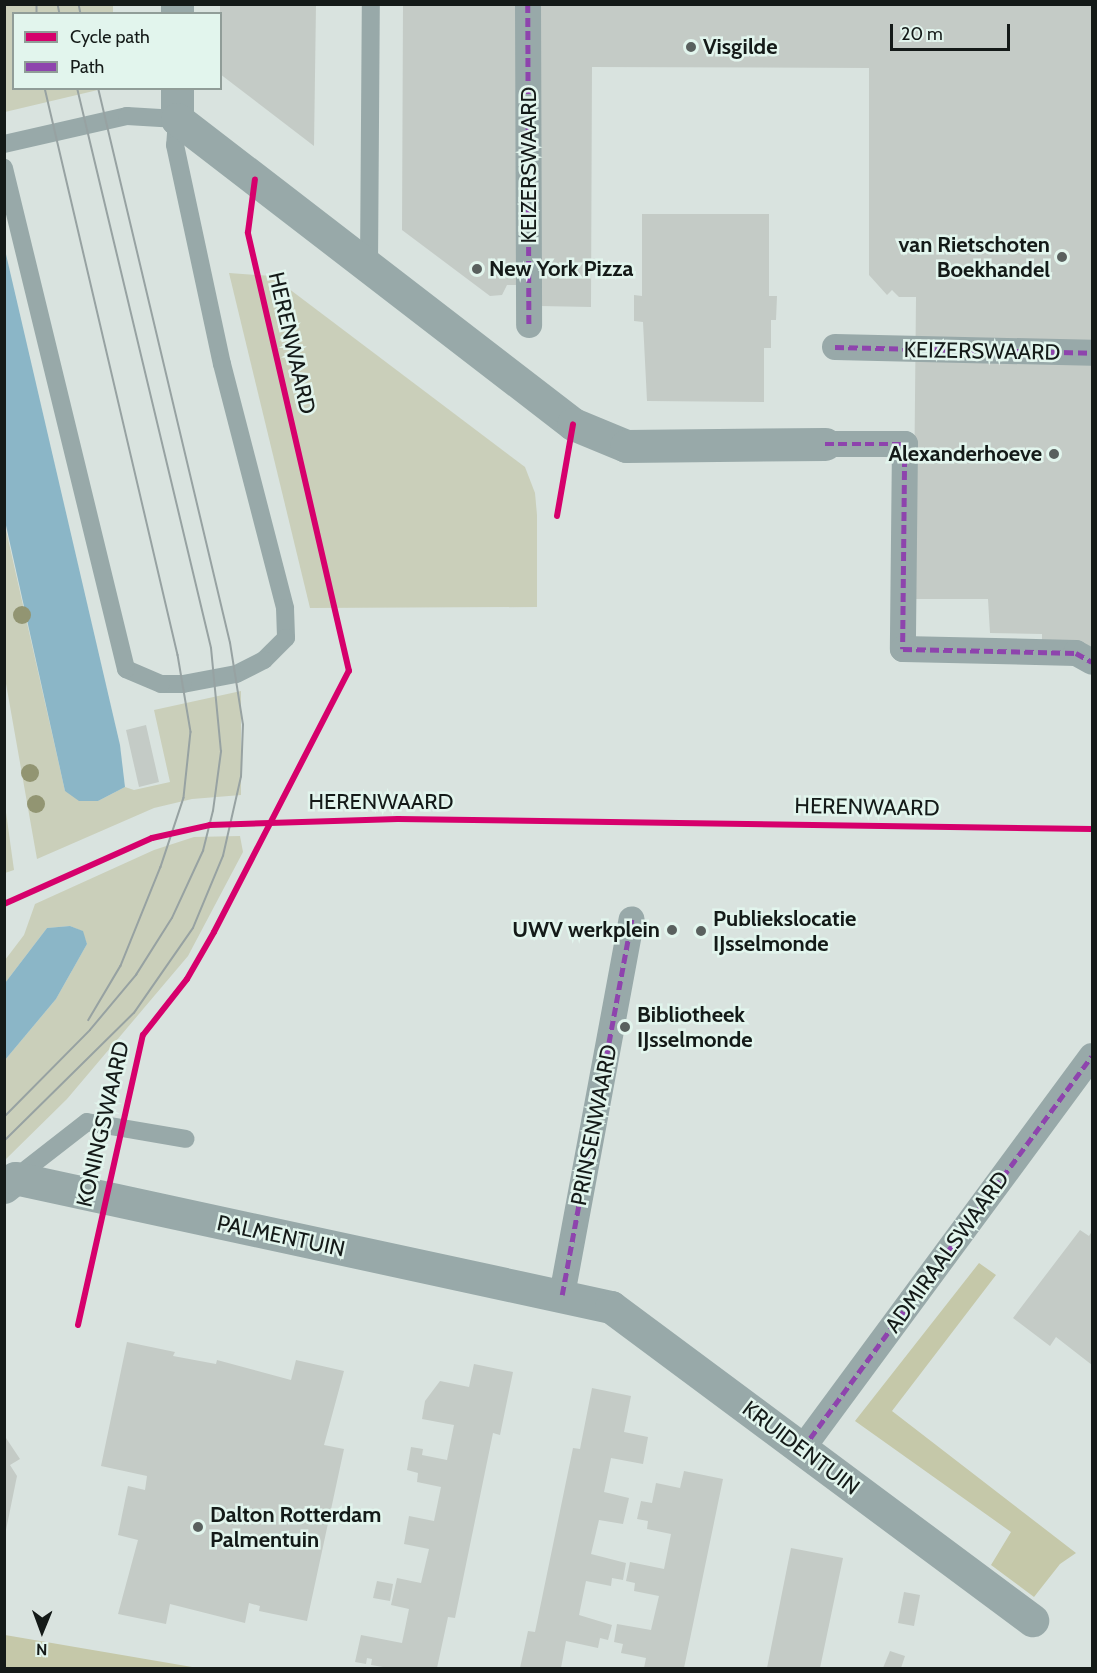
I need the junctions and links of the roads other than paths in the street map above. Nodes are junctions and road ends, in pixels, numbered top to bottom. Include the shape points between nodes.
1 (371, 4) edge
2 (528, 4) edge
3 (177, 104) edge
4 (4, 144) edge
5 (4, 168) edge
6 (369, 265) junction
7 (529, 325) dead end
8 (835, 347) dead end
9 (1092, 353) edge
10 (825, 444) joint
11 (1092, 662) edge
12 (632, 920) dead end
13 (1092, 1056) edge
14 (186, 1139) dead end
15 (10, 1183) edge
16 (562, 1294) junction
17 (802, 1449) junction
18 (1032, 1620) dead end

1 - 6 lane
2 - 7 street, KEIZERSWAARD
3 - 4 lane
3 - 5 lane via 175,146 222,364 285,608 286,638 264,660 236,674 161,684 126,669
3 - 6 street
6 - 10 street via 573,424 626,446
8 - 9 street, KEIZERSWAARD
10 - 11 street via 905,444 903,649 1076,653
12 - 16 street, PRINSENWAARD
13 - 17 street, ADMIRAALSWAARD
14 - 15 lane via 87,1122
15 - 16 street, PALMENTUIN
16 - 17 street, KRUIDENTUIN via 611,1307
17 - 18 street, KRUIDENTUIN

